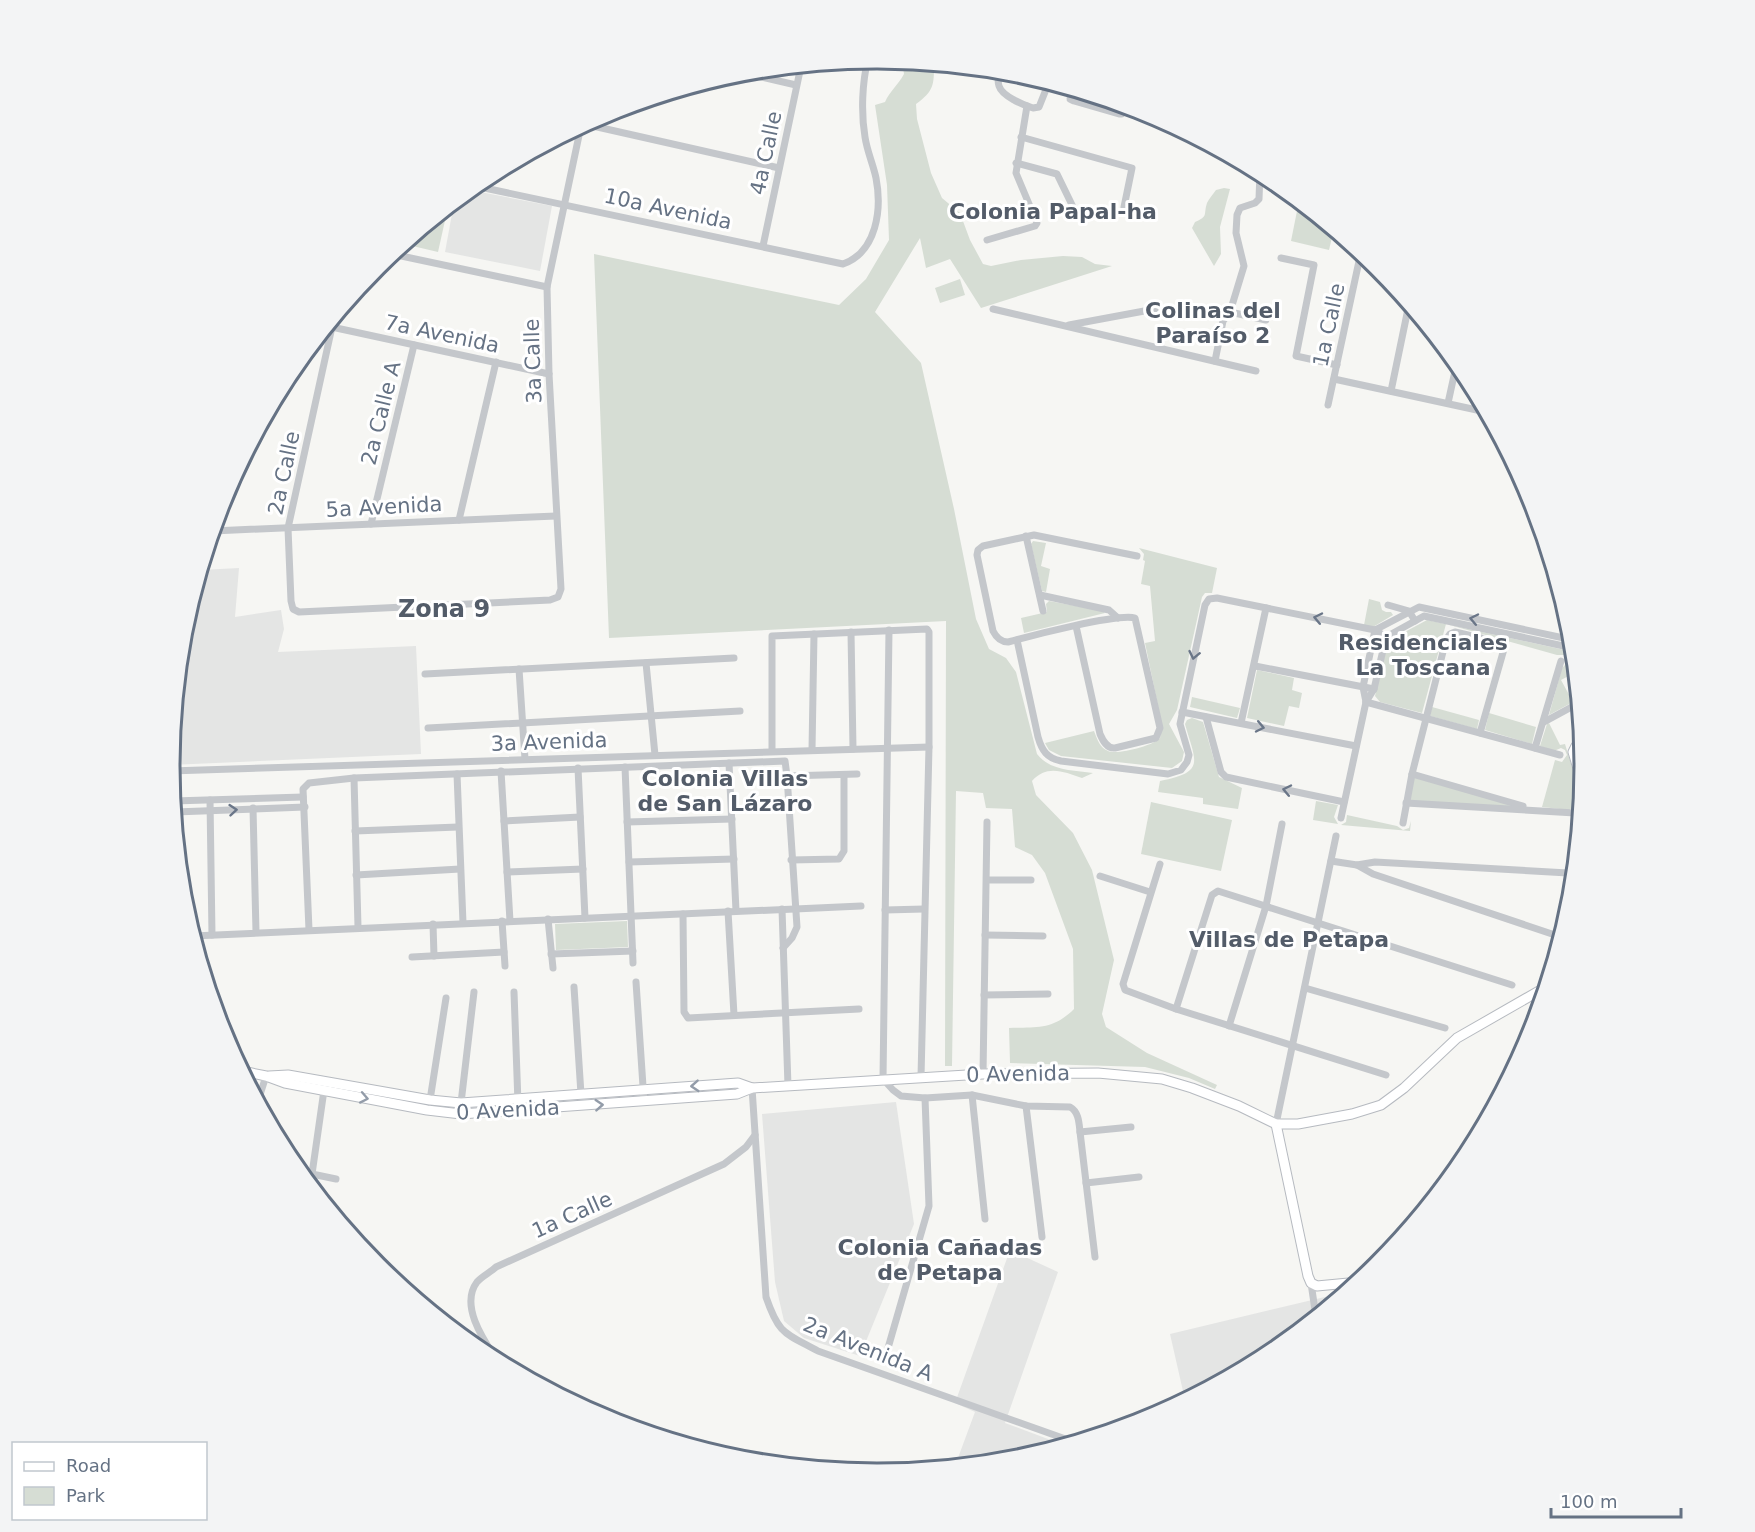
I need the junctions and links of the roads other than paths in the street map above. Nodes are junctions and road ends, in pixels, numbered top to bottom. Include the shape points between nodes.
1 (867, 69) edge
2 (799, 74) edge
3 (767, 78) edge
4 (998, 80) edge
5 (796, 85) junction
6 (1046, 90) edge
7 (1070, 97) edge
8 (1027, 106) junction
9 (1122, 114) edge
10 (597, 128) edge
11 (580, 136) edge
12 (1021, 137) junction
13 (1016, 163) junction
14 (779, 168) junction
15 (1260, 183) edge
16 (487, 188) edge
17 (564, 205) junction
18 (1124, 207) dead end
19 (1074, 209) dead end
20 (987, 240) dead end
21 (763, 246) junction
22 (403, 256) edge
23 (1281, 258) dead end
24 (1359, 262) edge
25 (547, 287) junction
26 (993, 309) dead end
27 (1155, 309) dead end
28 (1230, 312) junction
29 (1407, 313) edge
30 (1266, 320) dead end
31 (1066, 326) junction
32 (336, 328) edge
33 (328, 339) edge
34 (414, 345) junction
35 (1215, 361) junction
36 (496, 362) junction
37 (1337, 365) junction
38 (1256, 371) dead end
39 (549, 374) junction
40 (1454, 375) edge
41 (1334, 379) junction
42 (1391, 391) junction
43 (1448, 403) junction
44 (1328, 405) dead end
45 (1476, 410) edge
46 (556, 516) junction
47 (459, 520) junction
48 (371, 524) junction
49 (288, 528) junction
50 (221, 531) edge
51 (1026, 536) junction
52 (1137, 556) dead end
53 (1040, 595) junction
54 (1388, 605) dead end
55 (1266, 608) junction
56 (293, 609) joint
57 (1043, 611) dead end
58 (1409, 611) junction
59 (1118, 618) junction
60 (1414, 621) junction
61 (1076, 626) junction
62 (889, 630) junction
63 (1375, 630) junction
64 (851, 632) junction
65 (814, 634) junction
66 (1386, 637) junction
67 (1562, 638) edge
68 (1017, 640) junction
69 (1564, 646) edge
70 (734, 658) dead end
71 (1561, 661) dead end
72 (646, 663) junction
73 (1254, 666) junction
74 (519, 669) junction
75 (425, 674) dead end
76 (1363, 687) junction
77 (1374, 689) junction
78 (1366, 702) junction
79 (1572, 707) edge
80 (740, 711) dead end
81 (1182, 712) junction
82 (651, 716) junction
83 (1206, 717) junction
84 (1425, 718) junction
85 (1544, 722) junction
86 (523, 723) junction
87 (1241, 723) junction
88 (428, 728) dead end
89 (1480, 733) junction
90 (1356, 746) junction
91 (929, 747) junction
92 (887, 748) junction
93 (1535, 748) junction
94 (853, 749) junction
95 (812, 750) junction
96 (772, 751) junction
97 (655, 755) junction
98 (1560, 755) dead end
99 (525, 759) junction
100 (729, 763) junction
101 (625, 767) junction
102 (578, 768) junction
103 (180, 771) edge
104 (501, 771) junction
105 (457, 774) junction
106 (857, 774) dead end
107 (1412, 774) junction
108 (843, 775) junction
109 (788, 776) junction
110 (354, 778) junction
111 (303, 797) junction
112 (210, 800) junction
113 (182, 801) edge
114 (1344, 802) junction
115 (1406, 803) junction
116 (305, 807) junction
117 (253, 808) junction
118 (1534, 809) junction
119 (182, 812) edge
120 (211, 812) junction
121 (1573, 813) edge
122 (580, 817) junction
123 (1341, 818) dead end
124 (732, 819) junction
125 (504, 820) junction
126 (627, 822) junction
127 (987, 822) dead end
128 (1403, 823) dead end
129 (1282, 824) dead end
130 (458, 827) junction
131 (355, 831) junction
132 (1336, 836) dead end
133 (734, 859) junction
134 (791, 860) junction
135 (1331, 861) junction
136 (629, 862) junction
137 (1160, 864) dead end
138 (1357, 865) junction
139 (583, 869) junction
140 (460, 870) junction
141 (507, 872) junction
142 (1566, 873) edge
143 (356, 874) junction
144 (1100, 876) dead end
145 (987, 880) junction
146 (1031, 880) dead end
147 (1150, 892) junction
148 (861, 906) dead end
149 (1266, 906) junction
150 (794, 908) junction
151 (782, 909) junction
152 (924, 909) junction
153 (885, 910) junction
154 (728, 911) junction
155 (736, 911) junction
156 (682, 914) junction
157 (631, 916) junction
158 (585, 918) junction
159 (548, 919) junction
160 (506, 921) junction
161 (463, 922) junction
162 (433, 924) junction
163 (1318, 924) junction
164 (358, 927) junction
165 (309, 930) junction
166 (256, 932) junction
167 (1554, 934) edge
168 (213, 935) junction
169 (202, 936) edge
170 (985, 936) junction
171 (1043, 936) dead end
172 (783, 948) junction
173 (633, 951) junction
174 (504, 952) junction
175 (551, 954) junction
176 (434, 956) junction
177 (412, 957) dead end
178 (633, 963) dead end
179 (505, 966) dead end
180 (553, 968) dead end
181 (636, 982) dead end
182 (1512, 985) dead end
183 (574, 987) dead end
184 (1305, 988) junction
185 (474, 992) dead end
186 (514, 992) dead end
187 (1537, 992) edge
188 (1048, 994) dead end
189 (984, 995) junction
190 (446, 998) dead end
191 (859, 1009) dead end
192 (1176, 1009) junction
193 (785, 1013) junction
194 (735, 1015) junction
195 (1229, 1026) junction
196 (1445, 1028) dead end
197 (1292, 1046) junction
198 (252, 1073) edge
199 (983, 1074) junction
200 (1386, 1075) dead end
201 (266, 1076) junction
202 (921, 1077) junction
203 (883, 1079) junction
204 (788, 1086) junction
205 (752, 1088) junction
206 (644, 1089) junction
207 (324, 1090) junction
208 (261, 1091) edge
209 (581, 1094) junction
210 (972, 1095) junction
211 (925, 1098) junction
212 (430, 1100) junction
213 (518, 1100) junction
214 (644, 1101) junction
215 (461, 1103) junction
216 (1026, 1106) junction
217 (518, 1111) junction
218 (1276, 1124) junction
219 (1131, 1127) dead end
220 (1080, 1132) junction
221 (754, 1135) junction
222 (312, 1172) edge
223 (314, 1174) edge
224 (1139, 1177) dead end
225 (336, 1179) dead end
226 (1086, 1183) junction
227 (986, 1219) dead end
228 (1042, 1237) dead end
229 (1095, 1257) dead end
230 (1311, 1283) junction
231 (1345, 1283) edge
232 (1315, 1308) edge
233 (485, 1342) edge
234 (888, 1348) dead end
235 (1062, 1438) edge

1 - 21 street, 10a Avenida via 864,136 878,194 874,234 864,251 843,264
2 - 5 street, 4a Calle
3 - 5 street
4 - 8 street via 999,88
5 - 14 street, 4a Calle
6 - 8 street via 1038,107
7 - 9 street via 1074,102
8 - 12 street
10 - 14 street
11 - 17 street, 3a Calle
12 - 13 street
12 - 18 street via 1132,168
13 - 19 street via 1057,174
13 - 20 street via 1018,181 1037,223
14 - 21 street, 4a Calle
15 - 28 street via 1259,199 1240,208 1237,215 1236,233 1244,266
16 - 17 street, 10a Avenida
17 - 21 street, 10a Avenida
17 - 25 street, 3a Calle
22 - 25 street
23 - 37 street via 1314,265 1296,356
24 - 37 street, 1a Calle
25 - 39 street, 3a Calle
26 - 31 street
27 - 31 street
28 - 30 street
28 - 35 street via 1222,321
29 - 42 street
31 - 35 street
32 - 34 street, 7a Avenida
33 - 49 street, 2a Calle
34 - 36 street, 7a Avenida
34 - 48 street, 2a Calle A
35 - 38 street
36 - 39 street, 7a Avenida
36 - 47 street
37 - 41 street, 1a Calle
39 - 46 street, 3a Calle
40 - 43 street
41 - 42 street
41 - 44 street, 1a Calle
42 - 43 street
43 - 45 street
46 - 47 street, 5a Avenida
46 - 56 street, 3a Calle via 561,589 558,597 550,600 299,612
47 - 48 street, 5a Avenida
48 - 49 street, 5a Avenida
49 - 50 street, 5a Avenida
49 - 56 street, 2a Calle
51 - 52 street
51 - 53 street
51 - 68 street via 983,546 977,555 995,634 1005,642
53 - 57 street
53 - 59 street via 1109,610
54 - 58 street
63 -> 55 street
55 - 73 street
55 -> 81 street via 1216,598 1206,602
58 - 60 street
58 - 63 street
67 -> 58 street via 1419,607
59 - 61 street
59 - 61 street via 1135,618 1160,730 1154,740 1116,748 1107,746 1100,734
60 - 66 street
60 - 69 street via 1424,616
61 - 68 street
62 - 64 street
62 - 91 street via 929,632
62 - 92 street
63 - 66 street
63 - 76 street
64 - 65 street
64 - 94 street
65 - 95 street
65 - 96 street via 772,636
66 - 77 street
68 - 81 street via 1040,746 1052,759 1175,774 1184,768 1189,755 1180,728
70 - 72 street
71 - 85 street
72 - 74 street
72 - 82 street
73 - 76 street
73 - 87 street
74 - 75 street
74 - 86 street
76 - 77 street
76 - 78 street
77 - 78 street
78 - 84 street
78 - 90 street
79 - 85 street
80 - 82 street
81 - 83 street
82 - 86 street
82 - 97 street
83 - 87 street
114 -> 83 street via 1225,777
84 - 89 street
84 - 89 street via 1450,634 1458,632 1488,639 1501,644 1504,650
84 - 107 street
85 - 93 street
86 - 88 street
86 - 99 street
87 -> 90 street
89 - 93 street
90 - 114 street
91 - 92 street, 3a Avenida
91 - 152 street
92 - 94 street, 3a Avenida
92 - 153 street
93 - 98 street
94 - 95 street, 3a Avenida
95 - 96 street, 3a Avenida
96 - 97 street, 3a Avenida
97 - 99 street, 3a Avenida
99 - 103 street, 3a Avenida
100 - 101 street
100 - 109 street via 785,761
100 - 124 street
101 - 102 street
101 - 126 street
102 - 104 street
102 - 122 street
104 - 105 street
104 - 125 street
105 - 110 street
105 - 130 street
106 - 108 street
107 - 115 street
107 - 118 street
108 - 109 street
108 - 134 street via 842,855
109 - 134 street
110 - 111 street via 309,783 303,789
110 - 131 street
111 - 112 street
111 - 116 street
112 - 113 street
112 - 120 street
114 - 123 street
115 - 118 street
115 - 128 street
116 - 117 street
116 - 165 street
120 -> 117 street
117 - 166 street
118 - 121 street
119 - 120 street
120 - 168 street
122 - 125 street
122 - 139 street
124 - 126 street
124 - 133 street
125 - 141 street
126 - 136 street
127 - 145 street
129 - 149 street
130 - 131 street
130 - 140 street
131 - 143 street
132 - 135 street
133 - 136 street
133 - 155 street
134 - 150 street
135 - 138 street
135 - 163 street
136 - 157 street
137 - 147 street
138 - 142 street via 1386,862
138 - 167 street via 1373,874
139 - 141 street
139 - 158 street
140 - 143 street
140 - 161 street
141 - 160 street
143 - 164 street
144 - 147 street
145 - 146 street
145 - 170 street
147 - 192 street via 1123,986 1127,992
148 - 150 street
149 - 163 street
149 - 192 street via 1221,891 1212,895
149 - 195 street
150 - 151 street
150 - 172 street via 797,927
151 - 155 street
151 - 172 street
152 - 153 street
152 - 202 street
153 - 203 street
154 - 155 street
154 - 156 street
154 - 194 street
156 - 157 street
156 - 194 street via 685,1016
157 - 158 street
157 - 173 street
158 - 159 street
159 - 160 street
159 - 175 street
160 - 161 street
160 - 174 street
161 - 162 street
162 - 164 street
162 - 176 street
163 - 182 street
163 - 184 street
164 - 165 street
165 - 166 street
166 - 168 street
168 - 169 street
170 - 171 street
170 - 189 street
172 - 193 street
173 - 175 street
173 - 178 street
174 - 176 street
174 - 179 street
175 - 180 street
176 - 177 street
181 - 206 street
183 - 209 street
184 - 196 street
184 - 197 street
185 - 215 street
186 - 213 street
187 - 218 main road via 1457,1038 1381,1105 1320,1120
188 - 189 street
189 - 199 street
190 - 212 street
191 - 193 street
192 - 195 street
193 - 194 street
193 - 204 street
195 - 197 street
197 - 200 street
197 - 218 street
198 - 201 main road, 0 Avenida
199 - 202 main road, 0 Avenida
199 - 218 main road, 0 Avenida via 1098,1073 1162,1079
201 - 207 main road, 0 Avenida
201 - 208 street
201 - 212 main road, 0 Avenida via 288,1075
202 - 203 main road, 0 Avenida
203 - 204 main road, 0 Avenida
203 - 211 street via 901,1096
204 - 205 main road, 0 Avenida
205 -> 206 main road, 0 Avenida via 738,1083
205 - 214 main road, 0 Avenida via 737,1094
205 - 221 street, 2a Avenida A
206 - 209 main road, 0 Avenida
206 - 214 street
207 -> 217 main road, 0 Avenida via 442,1112
207 - 222 street
209 - 213 main road, 0 Avenida
210 - 211 street
210 - 216 street
210 - 227 street
211 - 234 street via 929,1206
212 - 215 main road, 0 Avenida
213 - 215 main road, 0 Avenida
213 - 217 street
217 -> 214 main road, 0 Avenida
216 - 220 street via 1070,1107 1077,1114
216 - 228 street
218 - 230 main road
219 - 220 street
220 - 226 street
221 - 233 street, 1a Calle via 746,1147 724,1164 496,1267 477,1283 471,1301 474,1320
221 - 235 street, 2a Avenida A via 766,1297 783,1332 818,1351
223 - 225 street
224 - 226 street
226 - 229 street
230 - 231 main road via 1317,1286
230 - 232 street

